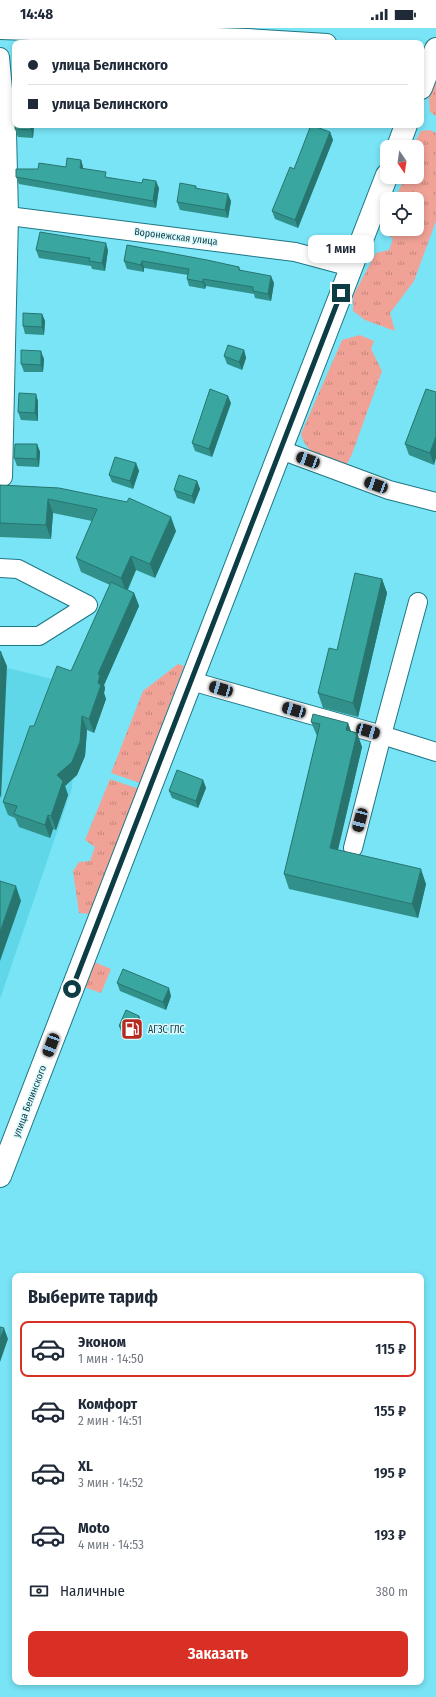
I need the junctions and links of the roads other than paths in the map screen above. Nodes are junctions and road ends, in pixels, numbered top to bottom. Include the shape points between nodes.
1 (0, 30) edge
2 (279, 40) edge
3 (436, 49) edge
4 (0, 57) edge
5 (424, 80) edge
6 (405, 128) edge
7 (401, 140) edge
8 (383, 184) edge
9 (5, 215) edge
10 (351, 267) junction
11 (281, 450) junction
12 (3, 477) dead end
13 (436, 502) edge
14 (0, 568) edge
15 (418, 602) dead end
16 (0, 636) edge
17 (191, 681) junction
18 (382, 735) junction
19 (436, 752) edge
20 (353, 848) dead end
21 (0, 1176) edge

1 - 2 street
3 - 5 main road
4 - 9 street via 7,132
6 - 7 main road
8 - 10 main road, улица Белинского
9 - 10 street, Воронежская улица via 294,252
9 - 12 street
10 - 11 main road, улица Белинского
11 - 13 street via 389,490
11 - 17 main road, улица Белинского
14 - 16 street via 18,569 88,605 40,636
15 - 18 street
17 - 18 street
17 - 21 main road, улица Белинского
18 - 19 street
18 - 20 street

